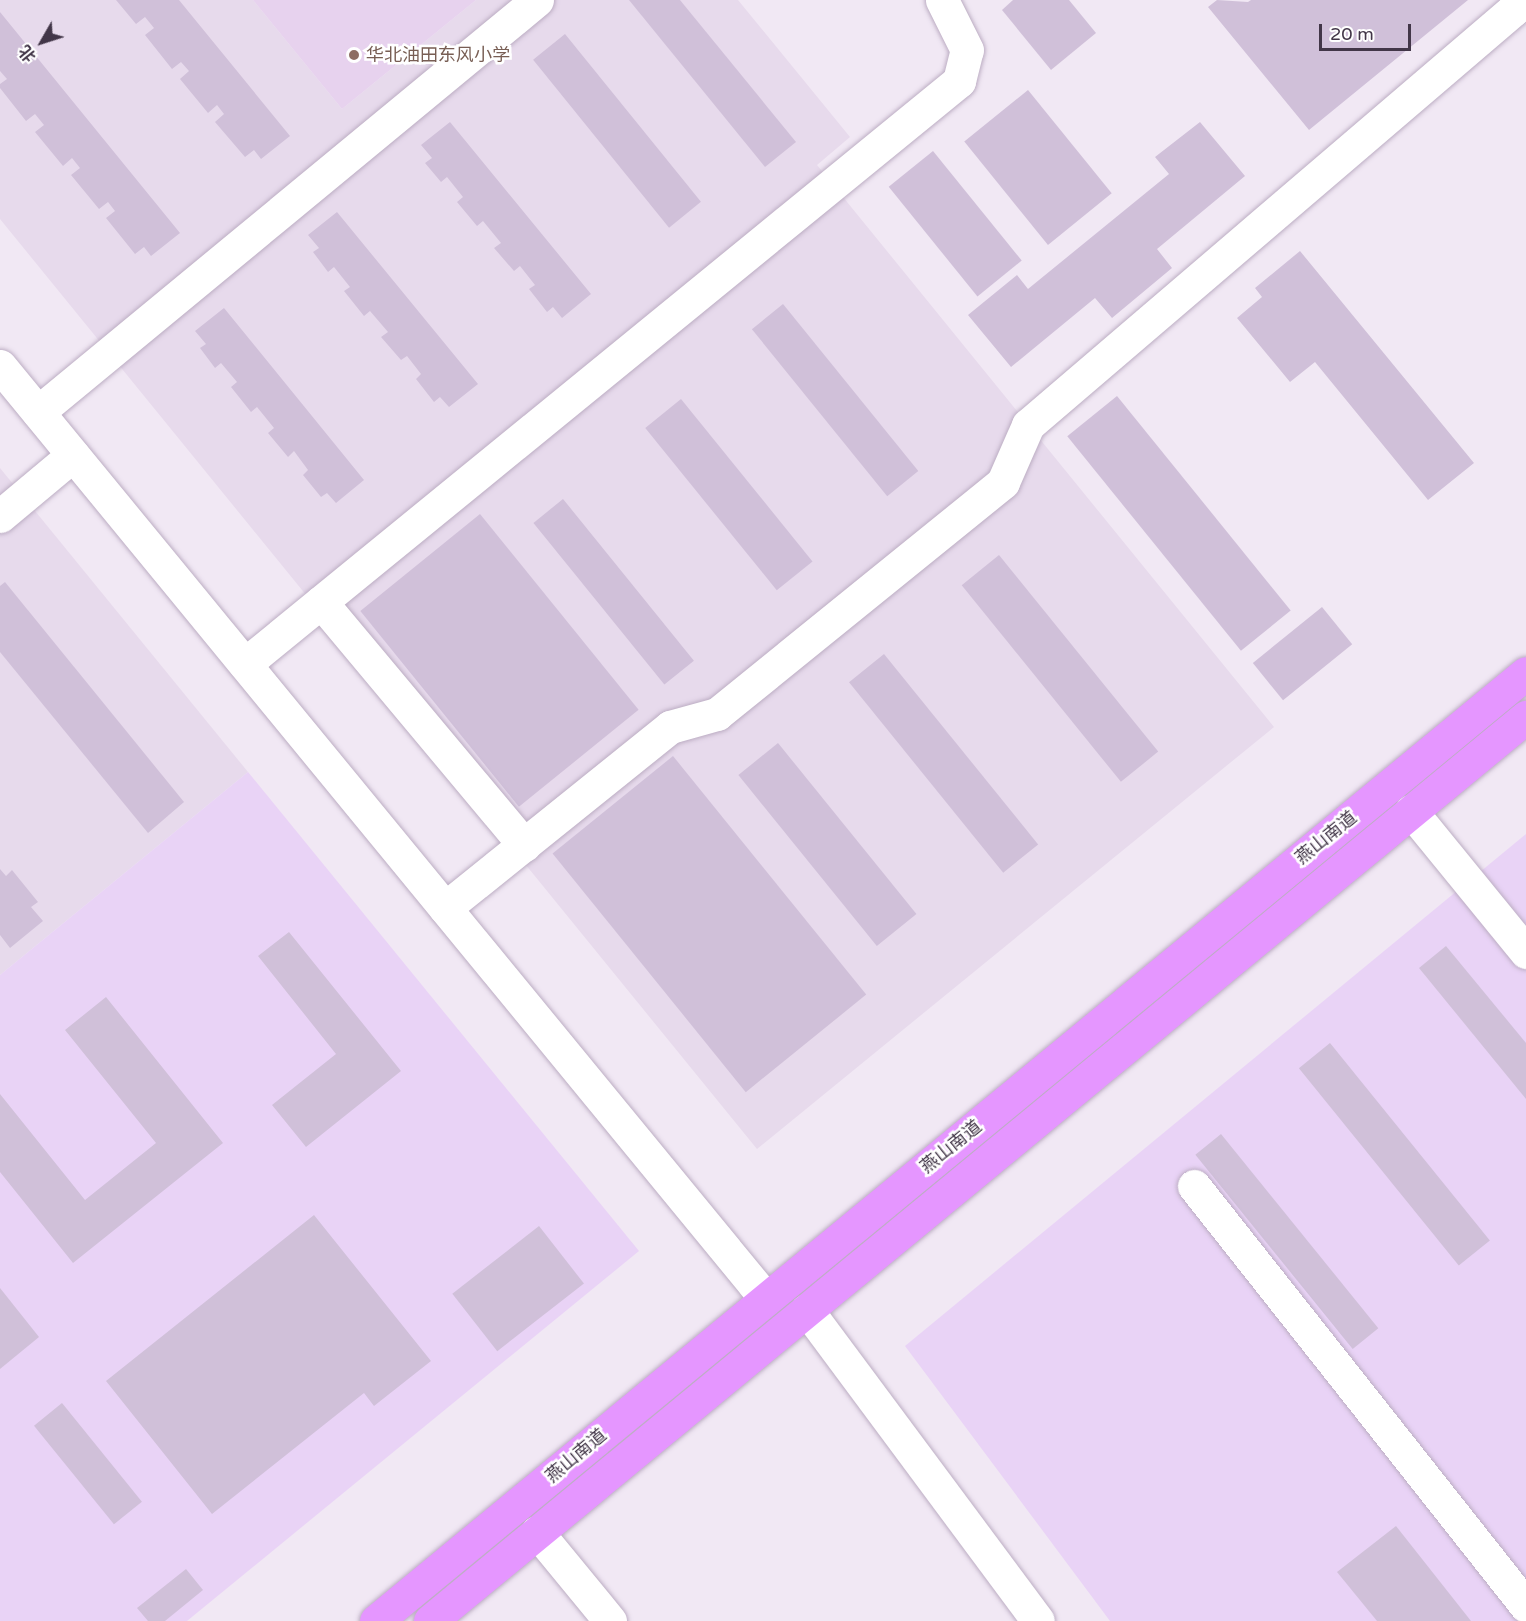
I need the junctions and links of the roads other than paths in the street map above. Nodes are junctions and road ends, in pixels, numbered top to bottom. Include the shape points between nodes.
1 (537, 0) edge
2 (942, 0) edge
3 (1520, 0) edge
4 (0, 366) edge
5 (38, 412) junction
6 (73, 455) junction
7 (0, 516) edge
8 (321, 602) junction
9 (245, 664) junction
10 (1526, 673) edge
11 (1526, 717) edge
12 (1411, 812) junction
13 (524, 845) junction
14 (445, 908) junction
15 (1526, 952) edge
16 (1194, 1186) dead end
17 (766, 1299) junction
18 (807, 1310) junction
19 (537, 1532) junction
20 (1526, 1606) edge
21 (376, 1621) edge
22 (430, 1621) edge
23 (610, 1621) edge
24 (1038, 1621) edge

1 - 5 street
2 - 8 street via 967,50 959,81
3 - 13 street via 1028,425 1003,482 717,714 670,727
4 - 5 street
5 - 6 street
6 - 7 street
6 - 9 street
8 - 9 street
8 - 13 street
9 - 14 street
10 - 17 main road, 燕山南道
11 - 12 main road, 燕山南道
12 - 15 street
12 - 18 main road, 燕山南道
13 - 14 street
14 - 17 street
16 - 20 street
17 - 21 main road, 燕山南道
18 - 19 main road, 燕山南道
18 - 24 street
19 - 22 main road, 燕山南道
19 - 23 street

